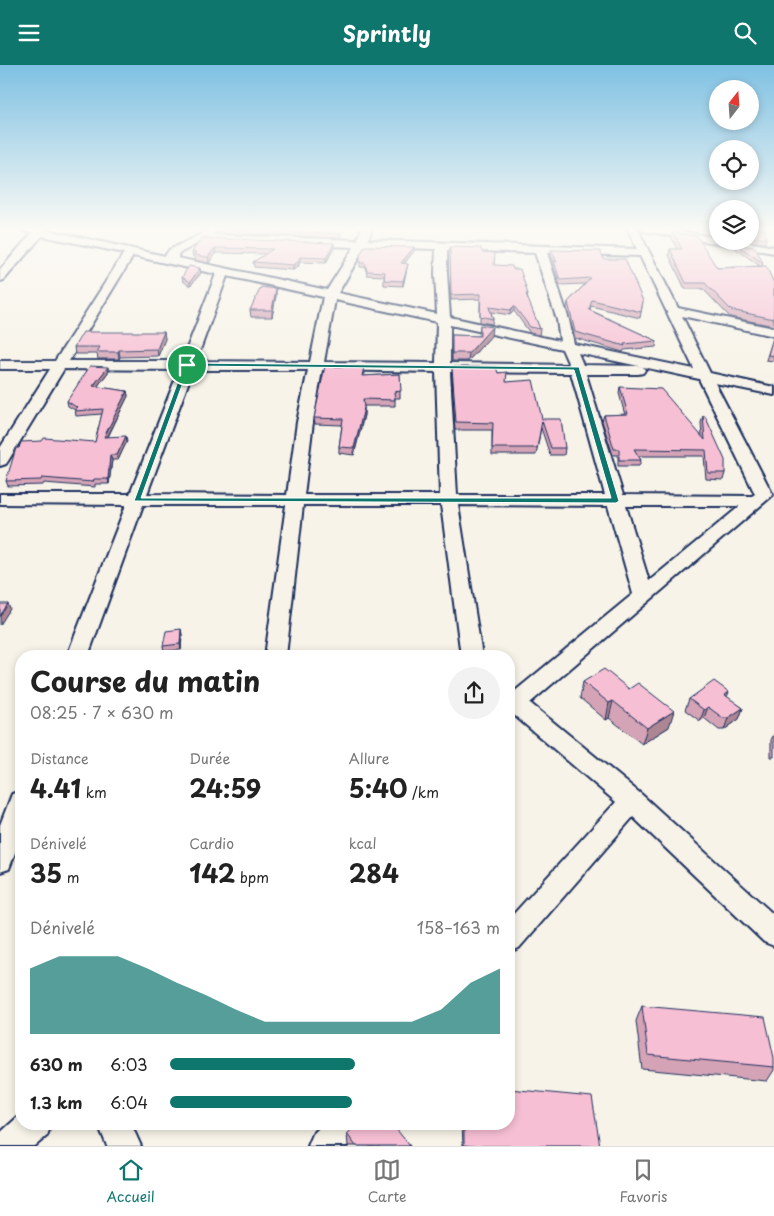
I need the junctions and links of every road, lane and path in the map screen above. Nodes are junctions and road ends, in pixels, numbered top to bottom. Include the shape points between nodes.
1 (113, 278) edge
2 (220, 278) edge
3 (256, 278) edge
4 (340, 278) edge
5 (441, 278) edge
6 (549, 278) edge
7 (657, 278) edge
8 (330, 295) junction
9 (674, 311) junction
10 (444, 319) junction
11 (774, 332) edge
12 (568, 346) junction
13 (0, 365) edge
14 (59, 365) junction
15 (187, 365) junction
16 (315, 366) junction
17 (443, 367) junction
18 (577, 368) junction
19 (697, 374) junction
20 (774, 391) edge
21 (0, 461) edge
22 (767, 495) edge
23 (0, 499) edge
24 (136, 500) junction
25 (294, 500) junction
26 (449, 501) junction
27 (616, 501) junction
28 (643, 595) junction
29 (79, 650) edge
30 (276, 650) edge
31 (471, 650) edge
32 (515, 702) edge
33 (515, 707) edge
34 (632, 801) junction
35 (15, 818) edge
36 (0, 861) edge
37 (515, 932) edge
38 (774, 933) edge
39 (28, 1130) edge
40 (117, 1130) edge
41 (340, 1130) edge
42 (10, 1146) edge
43 (124, 1146) edge
44 (325, 1146) edge

1 - 14 street
2 - 15 street
3 - 8 street
4 - 8 street
5 - 10 street
6 - 12 street
7 - 9 street
8 - 10 street
8 - 16 street
9 - 11 street
9 - 19 street
10 - 12 street
10 - 17 street
12 - 18 street
12 - 19 street
13 - 14 street
14 - 15 street
14 - 21 street
15 - 16 street
15 - 24 street
16 - 17 street
16 - 25 street
17 - 18 street
17 - 26 street
18 - 19 street
18 - 27 street
19 - 20 street
19 - 22 street
22 - 27 street
22 - 28 street
23 - 24 street
24 - 25 street
24 - 29 street
25 - 26 street
25 - 30 street
26 - 27 street
26 - 31 street
27 - 28 street
28 - 32 street
33 - 34 street
34 - 37 street
34 - 38 street
35 - 36 street
39 - 42 street
40 - 43 street
41 - 44 street

